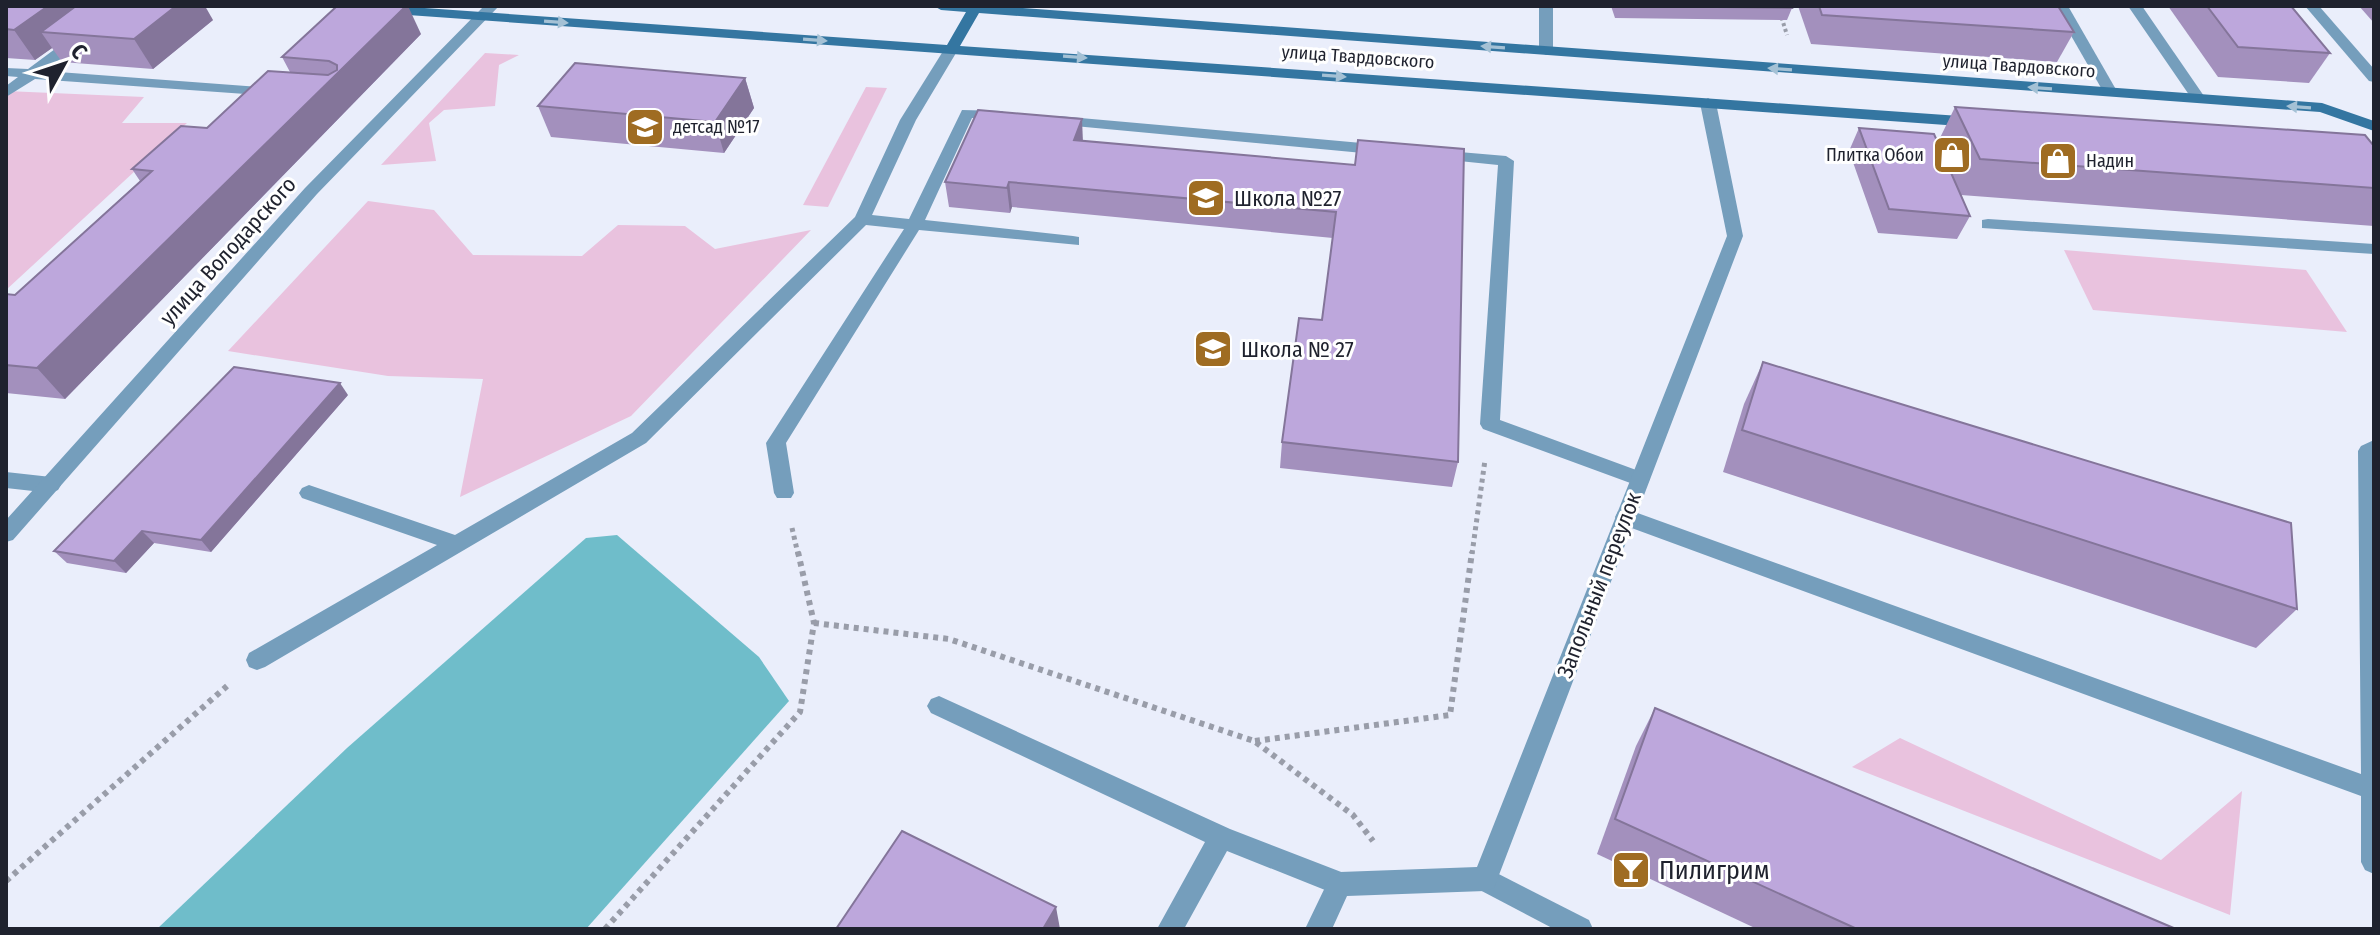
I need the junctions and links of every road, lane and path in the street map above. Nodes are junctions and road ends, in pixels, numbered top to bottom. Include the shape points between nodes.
1 (122, 6) edge
2 (338, 6) edge
3 (941, 6) edge
4 (1546, 6) edge
5 (2061, 6) edge
6 (2135, 6) edge
7 (2312, 6) edge
8 (976, 7) edge
9 (487, 11) edge
10 (952, 48) junction
11 (1546, 51) junction
12 (6, 72) edge
13 (32, 74) junction
14 (2374, 78) edge
15 (257, 91) junction
16 (6, 93) edge
17 (286, 93) edge
18 (2111, 93) junction
19 (2199, 99) junction
20 (1708, 103) junction
21 (234, 112) edge
22 (1989, 123) edge
23 (2374, 126) edge
24 (862, 219) junction
25 (915, 224) junction
26 (1988, 224) dead end
27 (1073, 241) dead end
28 (2374, 249) edge
29 (1490, 424) junction
30 (2374, 447) edge
31 (1640, 479) junction
32 (6, 480) edge
33 (51, 485) junction
34 (309, 493) dead end
35 (784, 493) joint
36 (1625, 517) junction
37 (6, 534) edge
38 (457, 544) junction
39 (2372, 556) edge
40 (814, 623) junction
41 (257, 660) joint
42 (939, 706) dead end
43 (1254, 741) junction
44 (2371, 789) junction
45 (1221, 837) junction
46 (2374, 862) edge
47 (1485, 879) junction
48 (6, 881) edge
49 (1406, 882) junction
50 (1340, 884) junction
51 (605, 929) edge
52 (1170, 929) edge
53 (1318, 929) edge
54 (1580, 929) edge

1 - 13 street
2 - 9 street, улица Твардовского
3 - 8 street, улица Твардовского
4 - 11 street
5 - 18 street
6 - 19 street
7 - 14 street
8 - 10 street
11 -> 8 street, улица Твардовского
9 -> 10 street, улица Твардовского
9 - 33 street, улица Володарского via 311,191
10 -> 20 street, улица Твардовского
10 - 24 street via 908,120
18 -> 11 street, улица Твардовского
12 - 13 street
13 - 15 street
13 - 16 street
15 - 17 street
15 - 21 street
18 - 19 street, улица Твардовского
23 -> 19 street, улица Твардовского via 2322,108
20 - 22 street, улица Твардовского
20 - 31 street, Запольный переулок via 1735,236
24 - 25 street
24 - 38 street via 639,438
25 - 27 street
25 - 29 street via 967,113 1506,161
25 - 35 street via 776,443
26 - 28 street
29 - 31 street
29 - 43 path via 1450,715
30 - 39 street via 2368,451
31 - 36 street, Запольный переулок
32 - 33 street
33 - 37 street, улица Володарского
34 - 38 street
35 - 40 path
36 - 44 street
36 - 47 street, Запольный переулок
38 - 41 street
39 - 44 street
40 - 43 path via 949,639
40 - 51 path via 800,712
41 - 48 path
42 - 45 street
43 - 49 path via 1353,815
44 - 46 street
45 - 50 street
45 - 52 street
47 - 49 street
47 - 54 street
49 - 50 street
50 - 53 street

